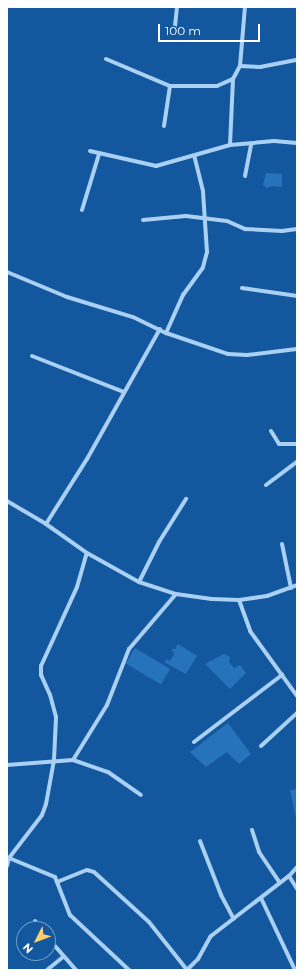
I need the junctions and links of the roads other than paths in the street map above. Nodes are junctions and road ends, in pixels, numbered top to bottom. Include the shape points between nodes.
1 (177, 7) edge
2 (245, 7) edge
3 (175, 26) dead end
4 (106, 59) dead end
5 (297, 60) edge
6 (240, 66) junction
7 (233, 79) junction
8 (170, 86) junction
9 (164, 126) dead end
10 (251, 144) junction
11 (297, 144) edge
12 (230, 145) junction
13 (90, 151) dead end
14 (99, 154) junction
15 (194, 156) junction
16 (245, 176) dead end
17 (82, 210) dead end
18 (207, 218) junction
19 (143, 220) dead end
20 (297, 229) edge
21 (7, 272) edge
22 (242, 288) dead end
23 (297, 296) edge
24 (160, 329) junction
25 (166, 333) junction
26 (297, 349) edge
27 (32, 356) dead end
28 (124, 392) junction
29 (271, 431) dead end
30 (297, 444) edge
31 (297, 462) edge
32 (266, 485) dead end
33 (186, 499) dead end
34 (7, 501) edge
35 (46, 524) junction
36 (282, 544) dead end
37 (87, 553) junction
38 (139, 582) junction
39 (297, 585) edge
40 (291, 588) junction
41 (176, 594) junction
42 (239, 600) junction
43 (282, 675) junction
44 (297, 696) edge
45 (297, 713) edge
46 (194, 742) dead end
47 (261, 746) dead end
48 (54, 760) junction
49 (73, 760) junction
50 (7, 765) edge
51 (141, 795) dead end
52 (252, 830) dead end
53 (200, 841) dead end
54 (9, 858) junction
55 (7, 866) edge
56 (297, 867) edge
57 (289, 876) junction
58 (57, 882) junction
59 (280, 883) junction
60 (297, 888) edge
61 (261, 898) junction
62 (234, 919) junction
63 (56, 948) edge
64 (63, 957) junction
65 (47, 970) edge
66 (76, 970) edge
67 (129, 970) edge
68 (187, 970) edge
69 (295, 970) edge

1 - 3 street
2 - 6 street
4 - 8 street
5 - 6 street via 260,67
6 - 7 street
7 - 8 street via 217,86 203,88
7 - 12 street
8 - 9 street
10 - 11 street via 274,141
10 - 12 street
10 - 16 street
12 - 15 street
13 - 14 street
14 - 15 street via 156,166
14 - 17 street
15 - 18 street
18 - 19 street via 171,216
18 - 20 street via 227,221 245,229
18 - 25 street via 207,252 203,267 183,295
21 - 24 street
22 - 23 street
24 - 25 street
24 - 28 street
25 - 26 street via 228,354 247,355
27 - 28 street
28 - 35 street via 87,459
29 - 30 street via 279,444
31 - 32 street
33 - 38 street via 159,542
34 - 35 street
35 - 37 street
36 - 40 street
37 - 38 street
37 - 48 street via 77,587 41,666 41,675 56,717
38 - 41 street
39 - 40 street
40 - 42 street via 267,596
41 - 42 street via 212,600
41 - 49 street via 129,649 108,704
42 - 43 street via 250,631
43 - 44 street
43 - 46 street
45 - 47 street
48 - 49 street
48 - 50 street via 28,765
48 - 54 street via 42,815
49 - 51 street via 108,772
52 - 59 street via 259,852
53 - 62 street via 220,896
54 - 55 street
54 - 58 street via 51,874
56 - 57 street
57 - 59 street
57 - 60 street
58 - 67 street via 70,915
58 - 68 street via 87,870 94,872 149,922
59 - 61 street
61 - 62 street
61 - 69 street
62 - 68 street via 211,936 198,959
63 - 64 street
64 - 65 street
64 - 66 street

